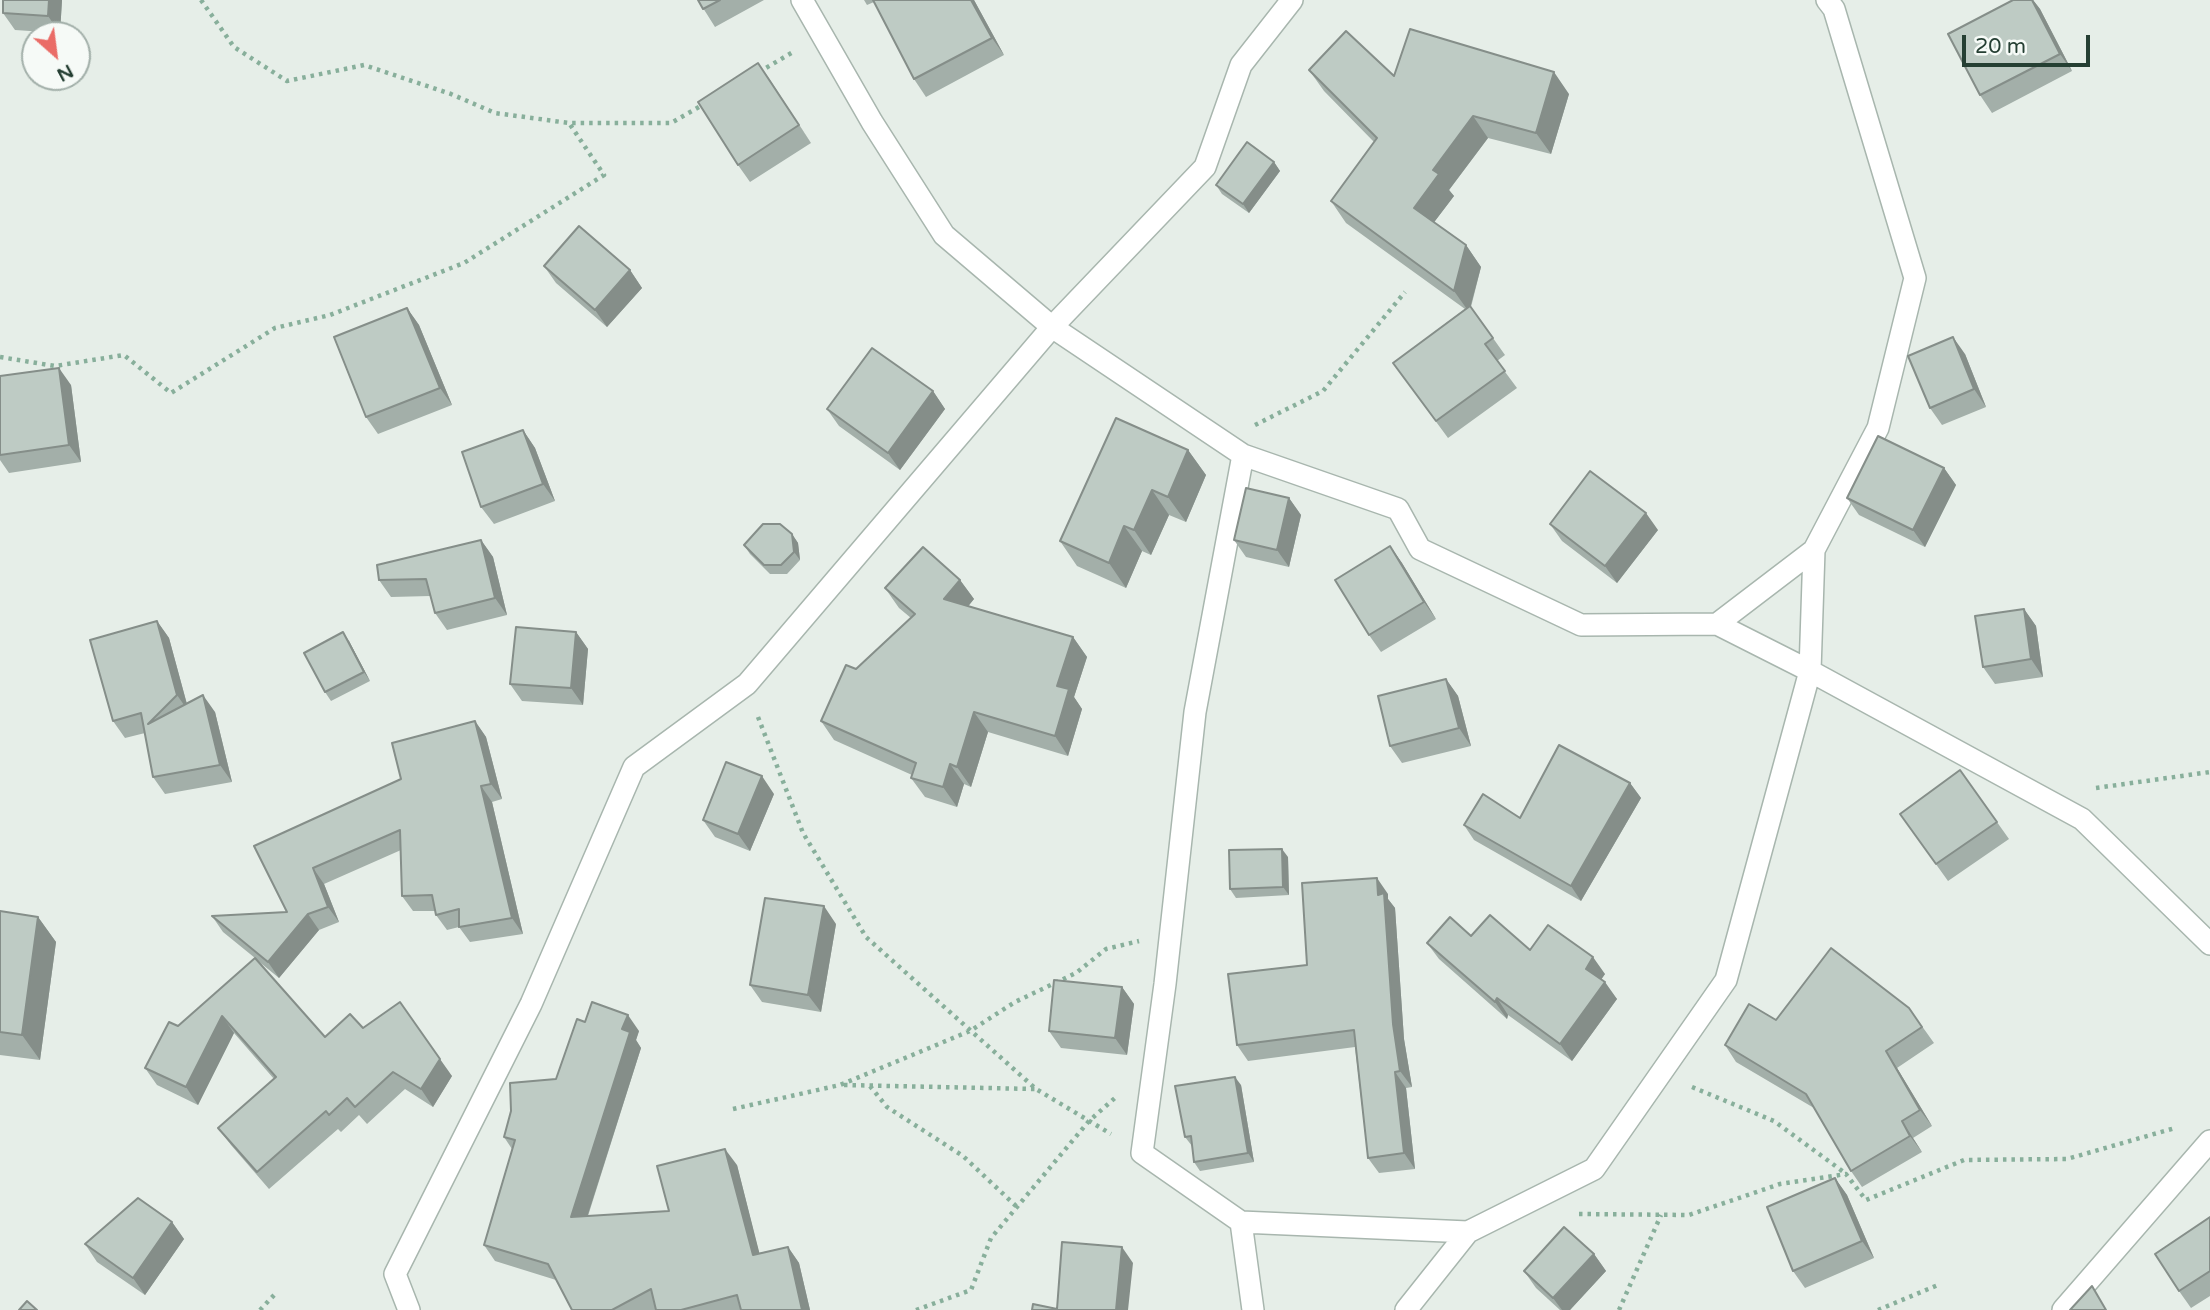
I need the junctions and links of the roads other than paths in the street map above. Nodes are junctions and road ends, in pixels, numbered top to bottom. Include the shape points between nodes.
1 (802, 0) edge
2 (1292, 0) edge
3 (1827, 0) edge
4 (1052, 327) junction
5 (1243, 455) junction
6 (1814, 550) junction
7 (1717, 624) junction
8 (1810, 671) junction
9 (2210, 944) edge
10 (2210, 1141) edge
11 (1241, 1222) junction
12 (1468, 1232) junction
13 (409, 1310) edge
14 (1253, 1310) edge
15 (1406, 1310) edge
16 (2063, 1310) edge

1 - 4 street via 944,235
2 - 4 street via 1241,65 1205,167
3 - 6 street via 1834,9 1914,278 1878,428
4 - 5 street
4 - 13 street via 747,684 634,767 531,1004 395,1274
5 - 7 street via 1398,509 1420,549 1581,625
5 - 11 street via 1195,712 1142,1153
6 - 7 street
6 - 8 street
7 - 8 street
8 - 9 street via 2082,819
8 - 12 street via 1726,980 1594,1168
10 - 16 street
11 - 12 street
11 - 14 street
12 - 15 street

